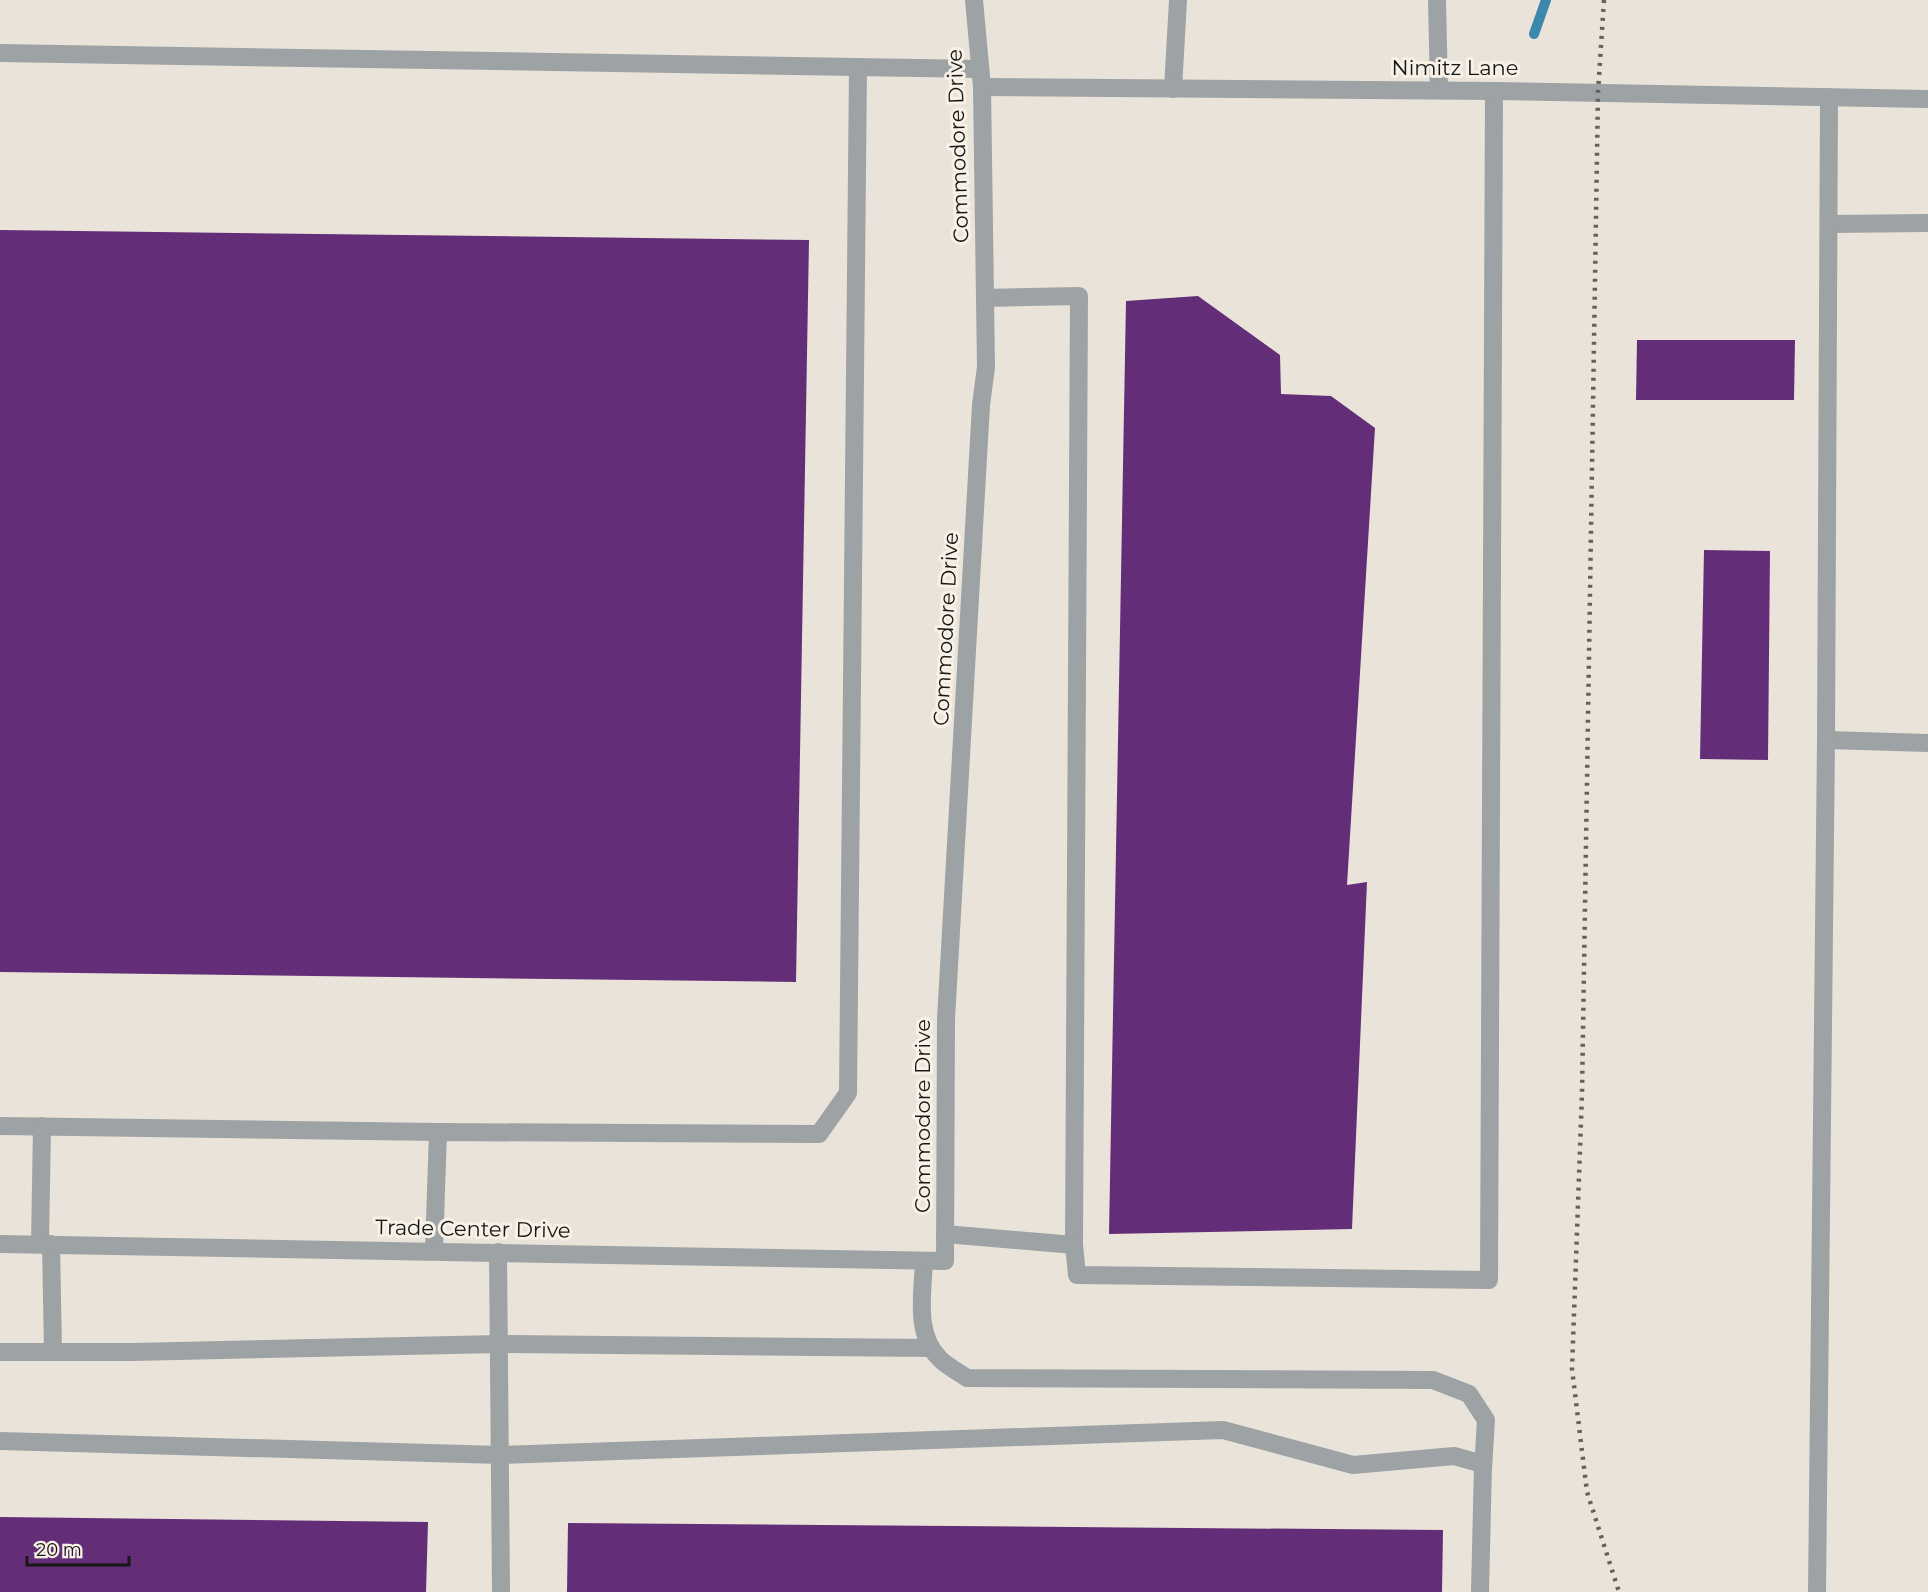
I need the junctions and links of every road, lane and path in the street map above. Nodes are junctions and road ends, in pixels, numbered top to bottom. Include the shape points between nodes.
1 (974, 0) edge
2 (1178, 0) edge
3 (1437, 0) edge
4 (0, 53) edge
5 (858, 67) junction
6 (981, 78) junction
7 (1173, 89) junction
8 (1440, 90) junction
9 (1494, 91) junction
10 (1829, 97) junction
11 (1928, 99) edge
12 (1928, 223) edge
13 (1829, 224) junction
14 (985, 298) junction
15 (1826, 740) junction
16 (1928, 743) edge
17 (0, 1126) edge
18 (42, 1126) junction
19 (438, 1132) junction
20 (945, 1234) junction
21 (0, 1244) edge
22 (45, 1244) junction
23 (1074, 1245) junction
24 (434, 1250) junction
25 (498, 1252) junction
26 (924, 1261) junction
27 (945, 1261) joint
28 (499, 1344) junction
29 (932, 1348) junction
30 (0, 1352) edge
31 (53, 1352) junction
32 (0, 1441) edge
33 (500, 1455) junction
34 (1483, 1469) junction
35 (501, 1592) edge
36 (1480, 1592) edge
37 (1817, 1592) edge

1 - 6 street, Commodore Drive
2 - 7 street
3 - 8 street
4 - 5 street, Nimitz Lane
5 - 6 street, Nimitz Lane
5 - 19 street via 848,1093 819,1134
6 - 7 street, Nimitz Lane
6 - 14 street, Commodore Drive
7 - 8 street, Nimitz Lane
8 - 9 street, Nimitz Lane
9 - 10 street, Nimitz Lane
9 - 23 street via 1489,1280 1077,1275
10 - 11 street, Nimitz Lane
10 - 13 street
12 - 13 street
13 - 15 street
14 - 20 street, Commodore Drive via 986,367 946,1019
14 - 23 street via 1079,296
15 - 16 street
15 - 37 street
17 - 18 street
18 - 19 street
18 - 22 street
19 - 24 street
20 - 23 street
20 - 27 street, Commodore Drive
21 - 22 street, Trade Center Drive
22 - 24 street, Trade Center Drive
22 - 31 street
24 - 25 street, Trade Center Drive
25 - 26 street, Trade Center Drive
25 - 28 street
26 - 27 street, Trade Center Drive
26 - 29 street via 921,1321
28 - 29 street
28 - 31 street
28 - 33 street
29 - 34 street via 940,1359 967,1378 1433,1380 1469,1394 1486,1420
30 - 31 street
32 - 33 street
33 - 34 street via 1223,1430 1353,1465 1454,1456 1483,1464
33 - 35 street
34 - 36 street

